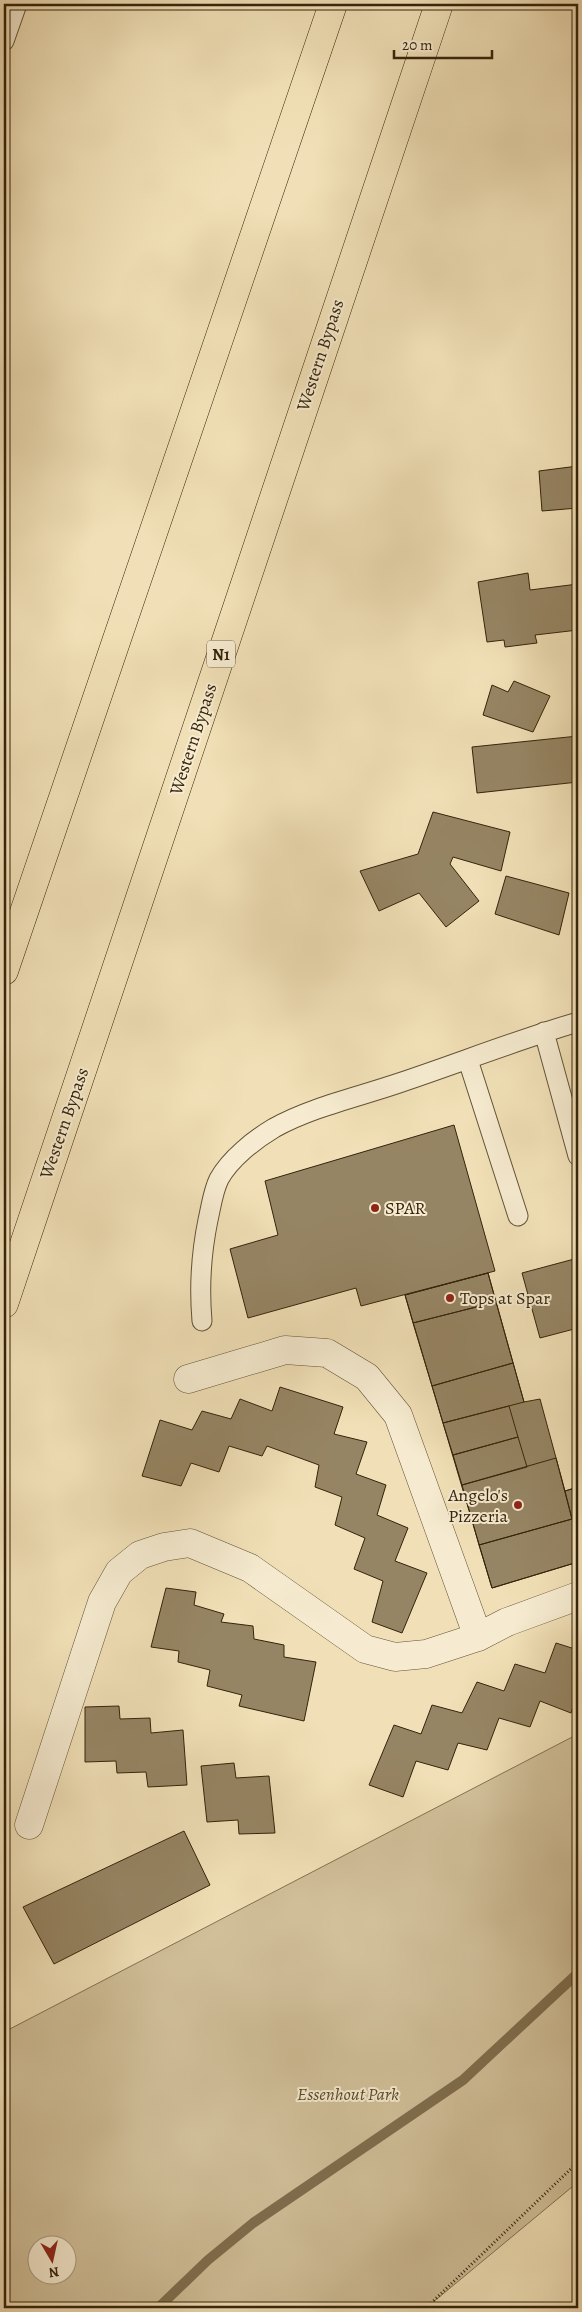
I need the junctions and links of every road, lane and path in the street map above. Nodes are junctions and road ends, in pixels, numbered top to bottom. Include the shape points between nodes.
1 (17, 4) edge
2 (333, 4) edge
3 (439, 4) edge
4 (4, 41) edge
5 (4, 971) edge
6 (578, 1022) edge
7 (544, 1032) junction
8 (468, 1060) junction
9 (578, 1156) edge
10 (518, 1216) dead end
11 (4, 1304) edge
12 (202, 1321) dead end
13 (188, 1379) dead end
14 (578, 1596) edge
15 (478, 1637) junction
16 (29, 1825) dead end
17 (578, 2162) edge
18 (426, 2308) edge

1 - 4 lane
2 - 5 highway
3 - 11 highway, Western Bypass / N1
6 - 7 lane
7 - 8 lane
7 - 9 lane
8 - 10 lane
8 - 12 lane via 305,1114 258,1138 235,1160 219,1179 210,1211 199,1290
13 - 15 street via 284,1350 327,1353 366,1376 398,1415
14 - 15 street via 507,1622
15 - 16 street via 426,1654 395,1657 365,1649 250,1568 226,1556 190,1543 164,1547 140,1556 119,1572 102,1602
17 - 18 path

